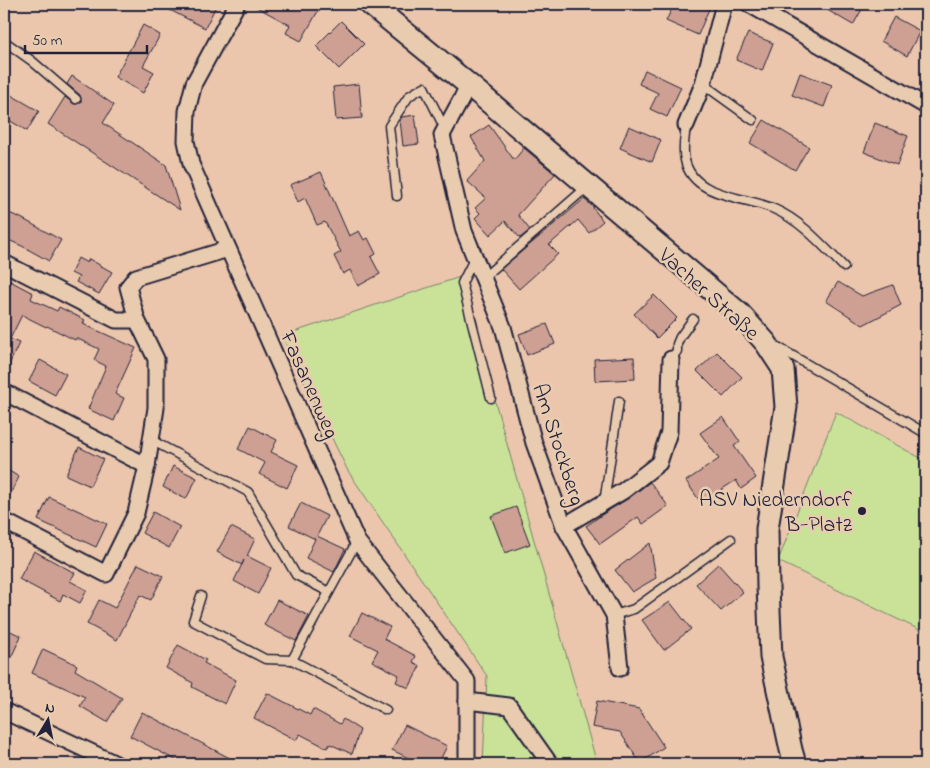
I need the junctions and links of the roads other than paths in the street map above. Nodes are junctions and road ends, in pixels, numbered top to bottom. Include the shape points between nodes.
1 (236, 4) edge
2 (370, 4) edge
3 (724, 4) edge
4 (749, 4) edge
5 (4, 41) edge
6 (703, 84) junction
7 (469, 85) junction
8 (76, 99) dead end
9 (926, 106) edge
10 (752, 120) dead end
11 (686, 126) joint
12 (445, 129) junction
13 (589, 186) junction
14 (397, 196) dead end
15 (228, 249) junction
16 (475, 257) junction
17 (4, 263) edge
18 (844, 268) dead end
19 (483, 278) junction
20 (693, 319) dead end
21 (137, 320) junction
22 (761, 338) junction
23 (671, 359) joint
24 (4, 392) edge
25 (491, 398) dead end
26 (620, 401) dead end
27 (925, 432) dead end
28 (151, 440) junction
29 (147, 466) junction
30 (604, 503) junction
31 (4, 521) edge
32 (564, 526) junction
33 (731, 539) dead end
34 (357, 540) junction
35 (329, 592) junction
36 (201, 596) dead end
37 (614, 615) junction
38 (292, 660) junction
39 (620, 668) dead end
40 (467, 701) junction
41 (386, 710) dead end
42 (4, 711) edge
43 (116, 764) edge
44 (467, 764) edge
45 (550, 764) edge
46 (795, 764) edge

1 - 15 street, Fasanenweg via 194,83 187,111 186,140 191,164
2 - 7 main road, Vacher Straße
3 - 6 street
4 - 9 street
5 - 8 lane
6 - 10 lane
6 - 11 street
7 - 12 street
7 - 13 main road, Vacher Straße
11 - 18 lane via 685,160 691,175 714,191 754,202 789,217
12 - 14 lane, Am Stockberg via 424,87 409,96 389,126
12 - 16 street, Am Stockberg via 442,135 464,231
13 - 19 lane
13 - 22 main road, Vacher Straße via 740,314
15 - 21 street via 136,277 128,287
15 - 34 street, Fasanenweg
16 - 19 street, Am Stockberg
16 - 25 lane via 462,283
17 - 21 street via 116,320
19 - 32 street, Am Stockberg via 503,327 534,444
20 - 23 lane via 680,337 677,352
21 - 28 street via 156,359 156,408
22 - 27 lane
22 - 46 main road, Vacher Straße via 783,369 786,407 767,529 768,587 771,657
23 - 30 street via 669,432 658,463
24 - 29 street
26 - 30 lane, Am Stockberg
28 - 29 street
28 - 35 lane via 248,492 296,575
29 - 31 street via 136,513 106,574
30 - 32 street
32 - 37 street, Am Stockberg
33 - 37 lane via 634,609
34 - 35 lane
34 - 40 street, Fasanenweg via 467,681
35 - 38 lane
36 - 38 lane via 193,621 265,659
37 - 39 street, Am Stockberg
38 - 41 lane
40 - 44 street, Fasanenweg
40 - 45 street via 509,706
42 - 43 street

